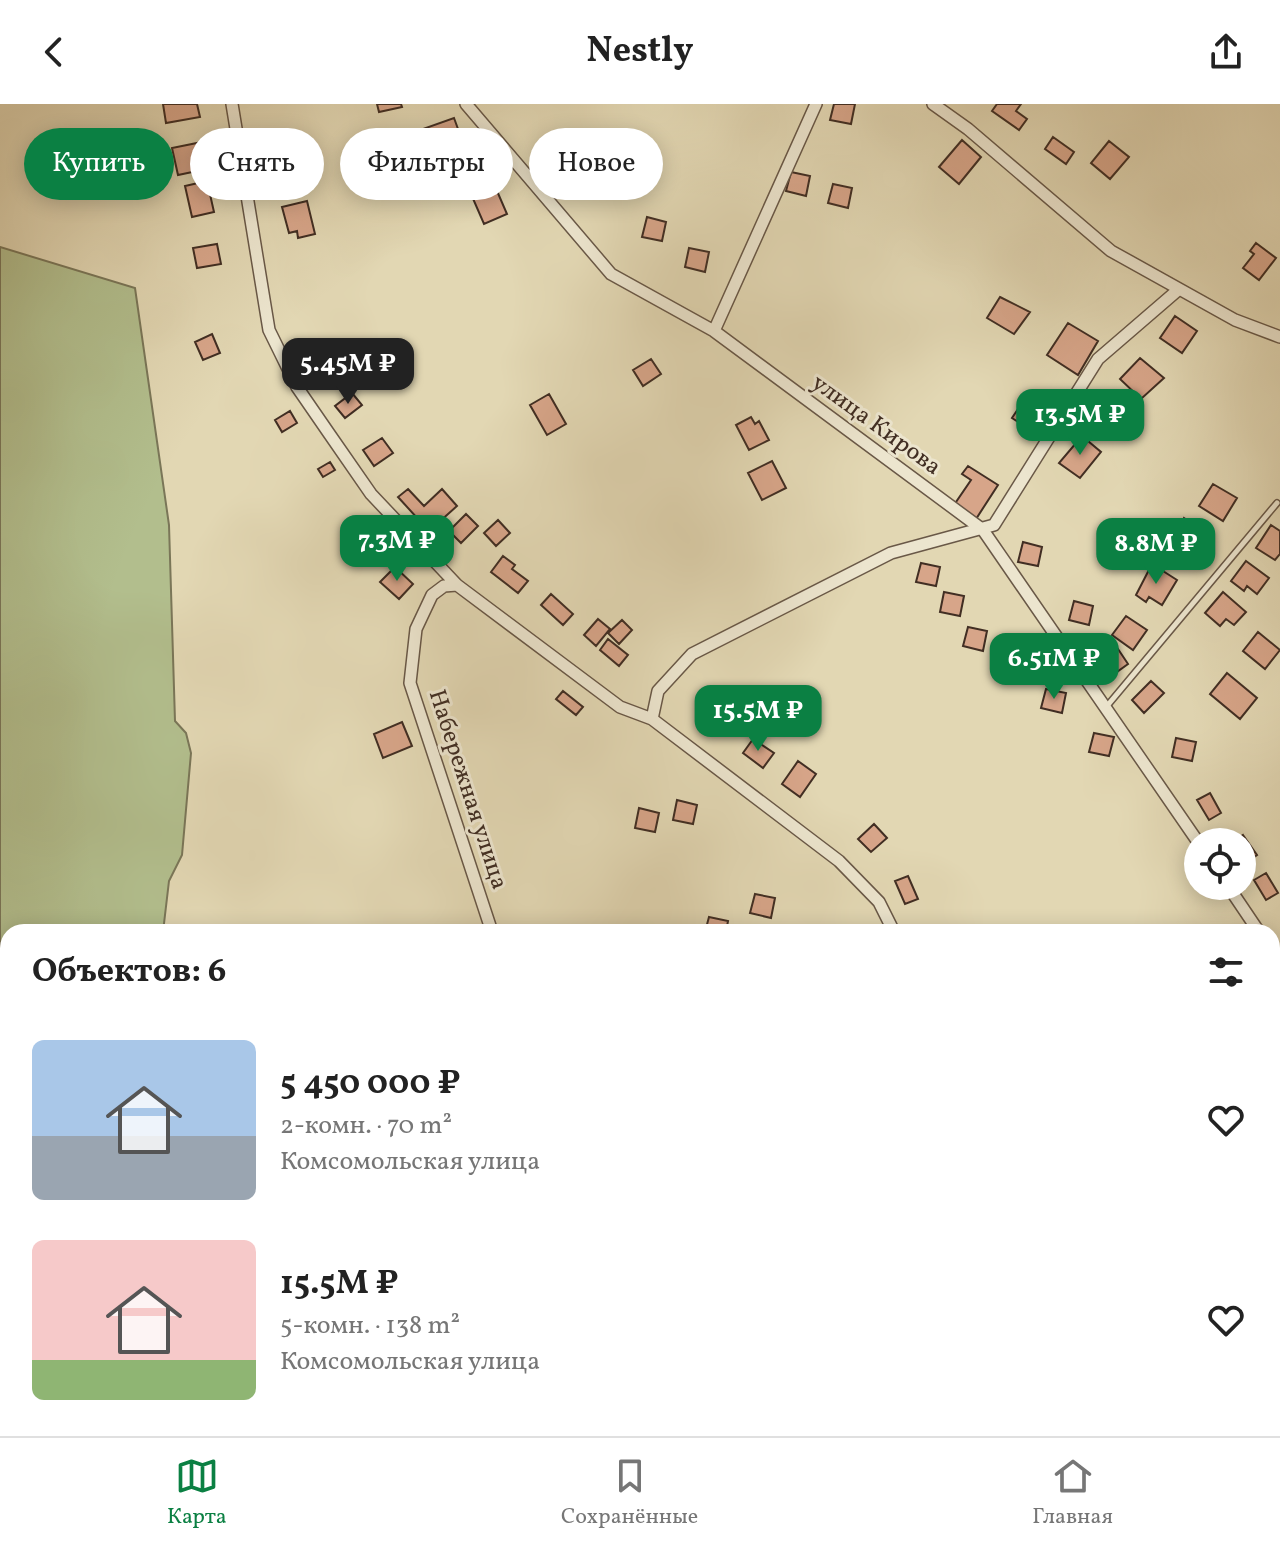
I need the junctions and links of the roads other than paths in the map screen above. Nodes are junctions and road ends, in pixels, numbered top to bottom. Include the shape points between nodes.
1 (232, 104) edge
2 (466, 104) edge
3 (816, 104) edge
4 (933, 104) edge
5 (1178, 290) junction
6 (714, 331) junction
7 (1280, 337) edge
8 (1277, 503) dead end
9 (983, 530) junction
10 (457, 585) junction
11 (1107, 707) junction
12 (652, 719) junction
13 (1189, 828) edge
14 (1237, 900) edge
15 (489, 924) edge
16 (890, 924) edge
17 (1254, 924) edge

1 - 10 street via 264,307 281,357 371,494
2 - 6 street, улица Кирова via 611,274
3 - 6 street
4 - 5 street via 1111,251
5 - 7 street
5 - 9 street via 1098,359 994,525
6 - 9 street, улица Кирова
8 - 11 lane
9 - 11 street, улица Кирова
9 - 12 street via 891,553 692,654 658,691
10 - 12 street via 620,707
10 - 15 street, Набережная улица via 432,595 416,629 410,683
11 - 13 street, улица Кирова
12 - 16 street via 839,861 879,902
14 - 17 street

